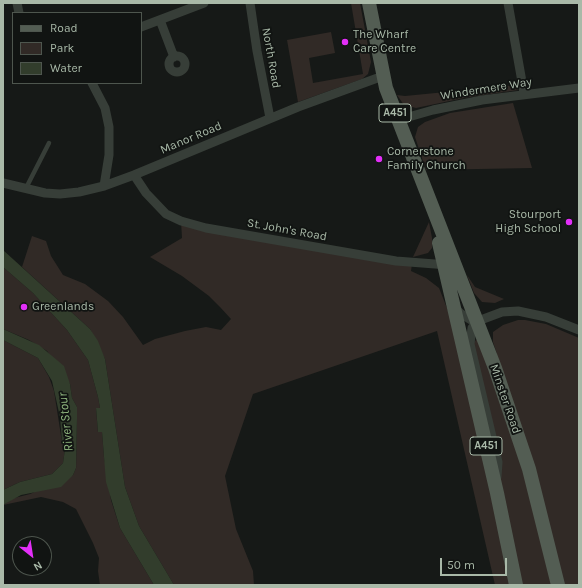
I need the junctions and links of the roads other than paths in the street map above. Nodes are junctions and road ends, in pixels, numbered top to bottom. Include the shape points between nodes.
1 (204, 3) edge
2 (250, 3) edge
3 (369, 3) edge
4 (508, 3) edge
5 (160, 20) junction
6 (142, 27) edge
7 (174, 57) dead end
8 (383, 76) junction
9 (93, 84) edge
10 (579, 88) edge
11 (524, 93) junction
12 (270, 118) junction
13 (398, 120) junction
14 (49, 143) dead end
15 (134, 175) junction
16 (3, 183) edge
17 (104, 186) junction
18 (26, 188) junction
19 (450, 265) junction
20 (455, 308) junction
21 (478, 321) junction
22 (579, 330) edge
23 (497, 493) junction
24 (516, 585) edge
25 (558, 585) edge

1 - 5 street
2 - 12 street, North Road
3 - 8 main road, Minster Road / A451
4 - 11 street
5 - 6 street
5 - 7 street
8 - 12 street, Manor Road
8 - 13 main road, Minster Road / A451
9 - 17 street via 105,108 109,127 109,155
10 - 11 street, Windermere Way
11 - 13 street, Windermere Way via 456,104
12 - 15 street, Manor Road
13 - 19 main road, Minster Road / A451 via 436,219 445,235
14 - 18 lane
15 - 17 street, Manor Road
15 - 19 street, St. John's Road via 146,193 166,214 181,221 206,228 396,261
16 - 18 street, Manor Road
17 - 18 street, Manor Road via 60,194
19 - 20 main road, Minster Road / A451
19 - 21 main road, Minster Road / A451
20 - 21 street via 465,317
20 - 23 main road, Minster Road / A451
21 - 22 street via 502,312 518,311 546,317
21 - 23 street via 472,328 470,344 498,462
21 - 25 main road, Minster Road / A451 via 529,469
23 - 24 main road, Minster Road / A451

